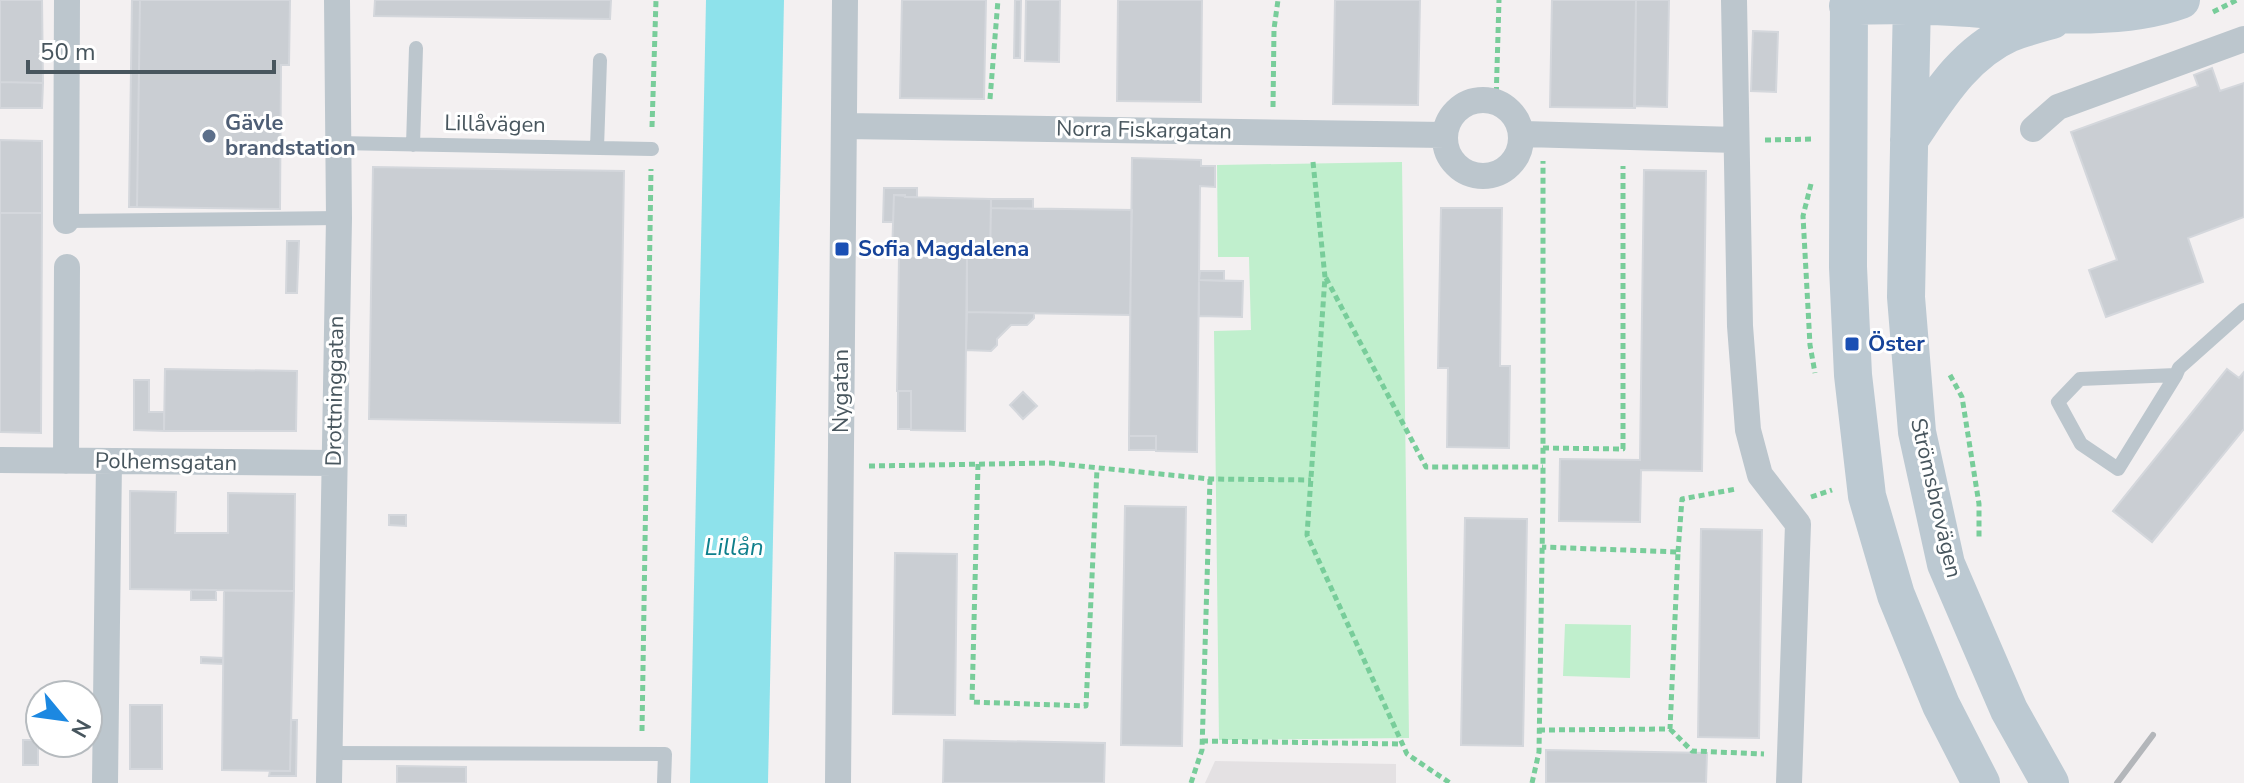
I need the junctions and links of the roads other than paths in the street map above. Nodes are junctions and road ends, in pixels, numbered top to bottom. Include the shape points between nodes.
1 (67, 0) edge
2 (337, 0) edge
3 (845, 0) edge
4 (1734, 0) edge
5 (2181, 0) edge
6 (1912, 2) edge
7 (1848, 3) edge
8 (2069, 15) junction
9 (2244, 39) edge
10 (416, 48) dead end
11 (600, 60) dead end
12 (844, 126) junction
13 (2033, 129) dead end
14 (1532, 134) junction
15 (1445, 135) junction
16 (1736, 140) junction
17 (1909, 140) junction
18 (337, 143) junction
19 (413, 145) junction
20 (597, 148) junction
21 (652, 149) road end
22 (339, 218) junction
23 (66, 221) joint
24 (67, 267) dead end
25 (2244, 310) edge
26 (2176, 375) junction
27 (0, 460) edge
28 (66, 461) junction
29 (109, 461) junction
30 (333, 463) junction
31 (330, 753) junction
32 (105, 783) edge
33 (329, 783) edge
34 (664, 783) edge
35 (838, 783) edge
36 (1789, 783) edge
37 (1981, 783) edge
38 (2050, 783) edge

1 - 23 street
2 - 18 street, Drottninggatan
3 - 12 street, Nygatan
4 - 16 street
5 - 8 main road via 2157,9
6 - 7 main road
6 - 8 main road
6 - 17 main road, Strömsbrovägen
7 - 37 main road via 1848,267 1867,496 1902,609 1941,705
8 - 17 main road via 2010,33 1974,55
9 - 13 street via 2058,107
10 - 19 lane
11 - 20 lane
12 - 15 street, Norra Fiskargatan
12 - 35 street, Nygatan
14 - 15 street via 1508,109 1482,100 1457,110
14 - 15 street via 1503,170 1491,175 1463,170 1453,161
14 - 16 street
16 - 36 street via 1748,430 1760,475 1798,524
17 - 38 main road, Strömsbrovägen via 1906,297 1917,432 1946,564 2009,710
18 - 19 lane, Lillåvägen
18 - 22 street, Drottninggatan
19 - 20 lane, Lillåvägen
20 - 21 lane, Lillåvägen
22 - 23 lane
22 - 30 street, Drottninggatan
24 - 28 street
25 - 26 lane
26 - 26 lane via 2118,469 2081,444 2058,402 2080,379
27 - 28 street, Polhemsgatan
28 - 29 street, Polhemsgatan
29 - 30 street, Polhemsgatan
29 - 32 street
30 - 31 street, Drottninggatan
31 - 33 street, Drottninggatan
31 - 34 lane via 665,754

